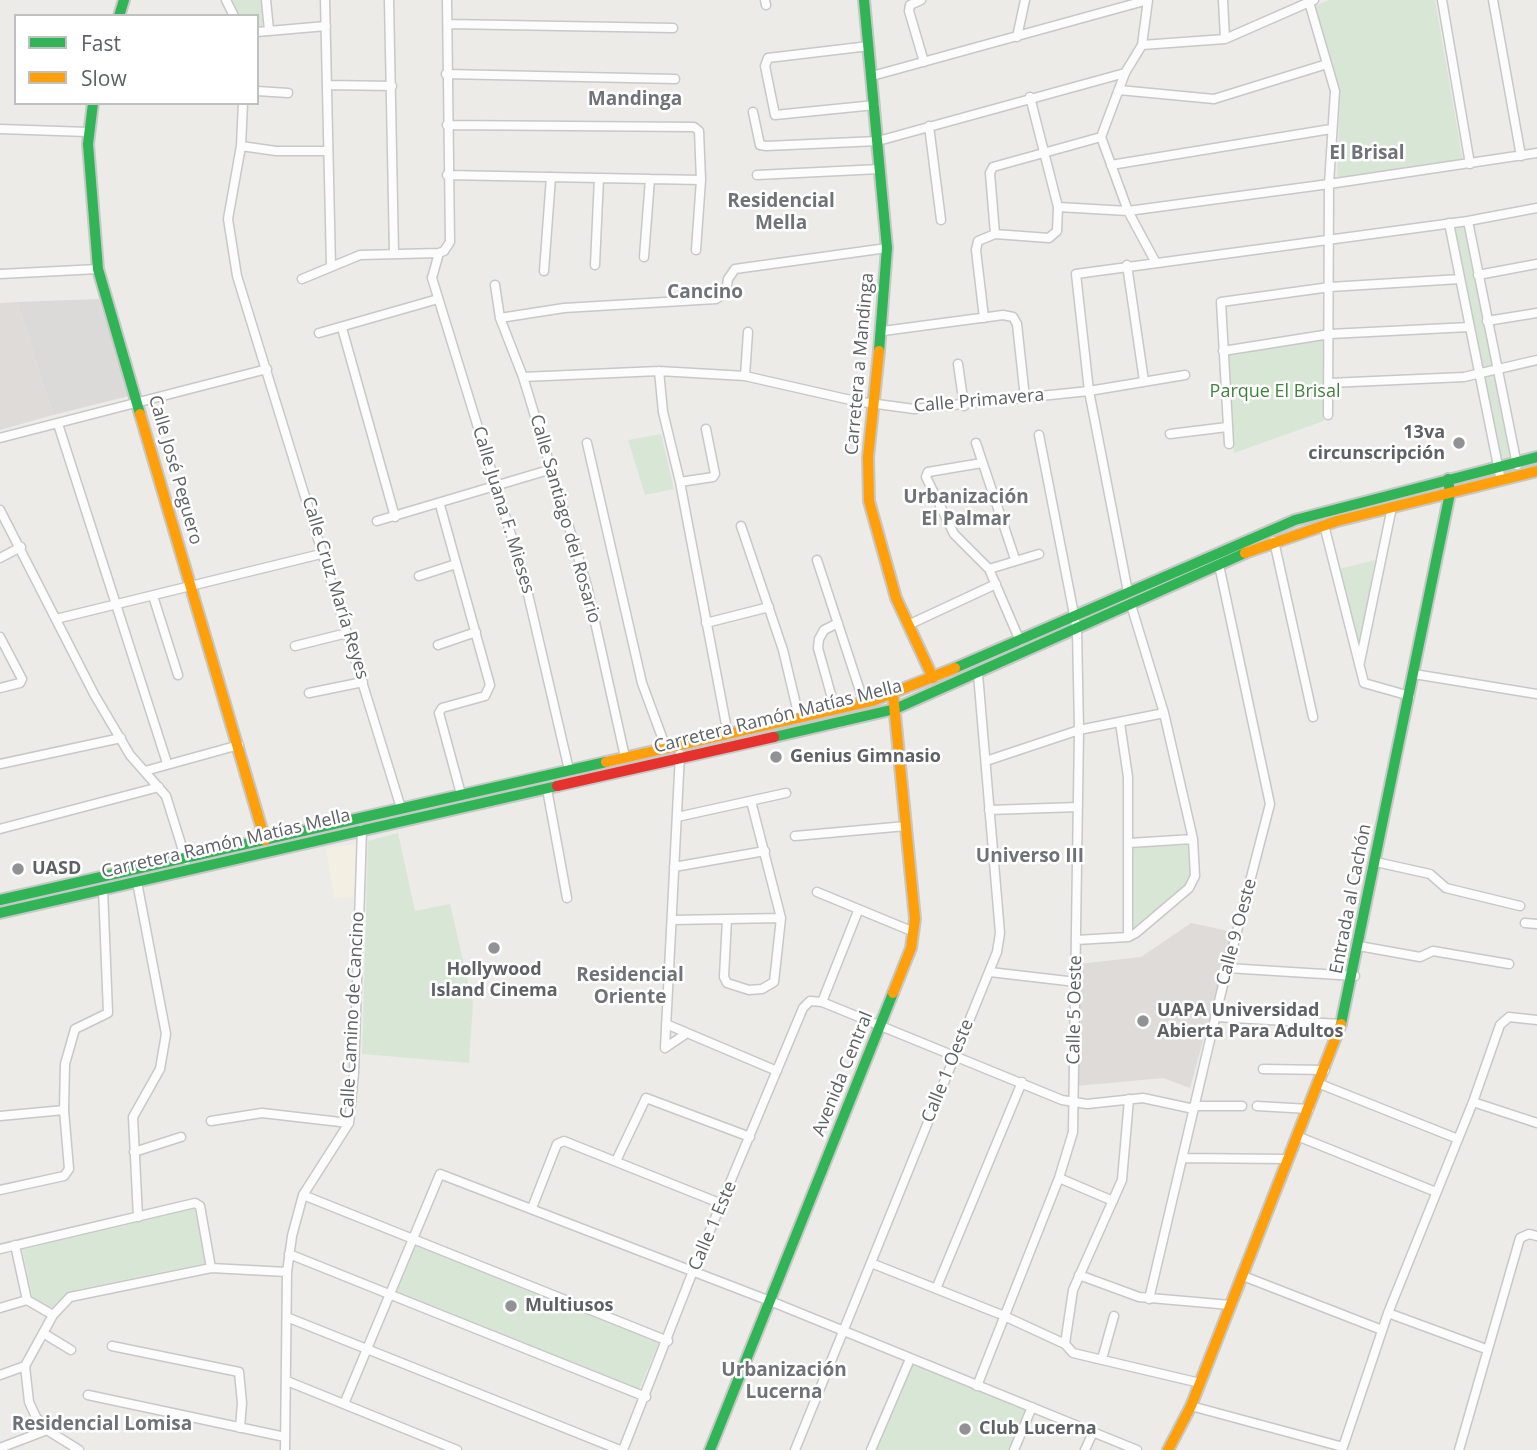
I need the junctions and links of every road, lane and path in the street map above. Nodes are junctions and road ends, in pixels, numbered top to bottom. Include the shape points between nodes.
1 (266, 0) edge
2 (325, 0) edge
3 (389, 0) edge
4 (447, 0) edge
5 (864, 0) edge
6 (921, 0) edge
7 (1024, 0) edge
8 (1148, 0) edge
9 (1223, 0) edge
10 (1442, 0) edge
11 (1493, 0) edge
12 (1311, 1) edge
13 (448, 24) junction
14 (326, 26) junction
15 (673, 28) dead end
16 (269, 30) junction
17 (259, 32) edge
18 (1017, 37) junction
19 (1225, 39) junction
20 (1142, 45) junction
21 (869, 46) junction
22 (924, 62) junction
23 (1327, 64) junction
24 (1125, 73) junction
25 (446, 74) junction
26 (872, 76) junction
27 (675, 79) dead end
28 (328, 85) junction
29 (392, 86) junction
30 (1119, 90) junction
31 (259, 91) edge
32 (288, 93) dead end
33 (1030, 97) junction
34 (93, 105) edge
35 (243, 105) edge
36 (875, 105) junction
37 (753, 112) dead end
38 (447, 125) junction
39 (929, 126) junction
40 (0, 129) edge
41 (1331, 129) junction
42 (88, 132) junction
43 (1101, 136) junction
44 (877, 141) junction
45 (241, 146) junction
46 (328, 151) junction
47 (1044, 152) junction
48 (1537, 153) edge
49 (1521, 156) junction
50 (1470, 164) junction
51 (1111, 165) junction
52 (880, 169) junction
53 (447, 175) junction
54 (757, 175) dead end
55 (551, 177) junction
56 (599, 178) junction
57 (650, 179) junction
58 (701, 180) junction
59 (1329, 184) junction
60 (1059, 207) junction
61 (1537, 208) edge
62 (1128, 211) junction
63 (941, 220) dead end
64 (1468, 221) junction
65 (1450, 223) junction
66 (995, 234) junction
67 (1331, 237) junction
68 (887, 248) junction
69 (696, 250) dead end
70 (394, 253) junction
71 (439, 253) junction
72 (644, 257) dead end
73 (1156, 263) junction
74 (1537, 264) edge
75 (595, 265) dead end
76 (1127, 265) junction
77 (331, 267) junction
78 (98, 269) junction
79 (544, 271) dead end
80 (0, 274) edge
81 (1478, 275) junction
82 (302, 279) dead end
83 (1460, 279) junction
84 (495, 285) dead end
85 (1330, 287) junction
86 (438, 299) junction
87 (1537, 313) edge
88 (984, 317) junction
89 (500, 318) junction
90 (1487, 321) junction
91 (1469, 327) junction
92 (342, 328) junction
93 (883, 331) junction
94 (748, 332) dead end
95 (318, 333) dead end
96 (1330, 334) junction
97 (1223, 351) junction
98 (1537, 360) edge
99 (958, 364) dead end
100 (1496, 368) junction
101 (267, 369) junction
102 (659, 371) junction
103 (1185, 375) dead end
104 (1479, 375) junction
105 (745, 376) junction
106 (523, 377) junction
107 (1144, 381) junction
108 (1329, 383) junction
109 (1089, 391) junction
110 (1025, 398) junction
111 (138, 403) junction
112 (873, 403) junction
113 (964, 406) junction
114 (1328, 415) dead end
115 (58, 424) junction
116 (1227, 427) junction
117 (706, 429) dead end
118 (1170, 434) dead end
119 (1039, 435) dead end
120 (0, 438) edge
121 (587, 443) dead end
122 (976, 443) dead end
123 (1229, 444) dead end
124 (1537, 457) edge
125 (1517, 462) junction
126 (982, 463) junction
127 (1497, 467) junction
128 (552, 469) junction
129 (1537, 471) edge
130 (1520, 476) junction
131 (1448, 479) junction
132 (1501, 481) junction
133 (680, 482) junction
134 (497, 488) junction
135 (1450, 493) junction
136 (440, 505) junction
137 (1392, 507) junction
138 (0, 510) edge
139 (395, 517) junction
140 (377, 521) dead end
141 (1324, 525) junction
142 (741, 526) dead end
143 (1274, 541) junction
144 (21, 547) junction
145 (325, 553) junction
146 (1039, 554) dead end
147 (0, 558) edge
148 (1015, 559) junction
149 (817, 560) dead end
150 (456, 564) junction
151 (1219, 565) junction
152 (989, 569) junction
153 (419, 576) dead end
154 (996, 584) junction
155 (191, 588) junction
156 (1128, 592) junction
157 (153, 596) junction
158 (117, 604) junction
159 (1131, 605) junction
160 (769, 607) junction
161 (1075, 616) junction
162 (56, 619) junction
163 (706, 623) junction
164 (838, 623) junction
165 (908, 625) junction
166 (1077, 630) junction
167 (476, 632) junction
168 (348, 633) junction
169 (0, 637) edge
170 (1020, 640) junction
171 (438, 645) dead end
172 (295, 646) dead end
173 (1359, 665) junction
174 (978, 674) junction
175 (1414, 674) junction
176 (178, 675) dead end
177 (933, 678) junction
178 (363, 682) junction
179 (0, 688) edge
180 (309, 693) dead end
181 (893, 694) junction
182 (1537, 694) edge
183 (1410, 696) junction
184 (864, 703) junction
185 (835, 709) junction
186 (895, 709) junction
187 (1164, 713) junction
188 (799, 717) junction
189 (1313, 717) dead end
190 (1120, 723) junction
191 (1079, 730) junction
192 (728, 735) junction
193 (121, 738) junction
194 (239, 745) junction
195 (680, 745) junction
196 (666, 748) junction
197 (625, 757) junction
198 (680, 759) junction
199 (986, 761) junction
200 (167, 763) junction
201 (0, 764) edge
202 (569, 770) junction
203 (145, 771) junction
204 (159, 787) junction
205 (547, 789) junction
206 (786, 793) dead end
207 (461, 794) junction
208 (751, 801) junction
209 (1078, 807) junction
210 (401, 808) junction
211 (989, 810) junction
212 (359, 817) junction
213 (677, 817) junction
214 (906, 826) junction
215 (0, 829) edge
216 (363, 831) junction
217 (795, 836) dead end
218 (265, 839) junction
219 (1193, 839) junction
220 (1129, 842) junction
221 (765, 852) junction
222 (186, 858) junction
223 (1376, 862) junction
224 (674, 867) junction
225 (189, 869) junction
226 (137, 882) junction
227 (103, 889) junction
228 (817, 892) dead end
229 (567, 898) dead end
230 (0, 900) edge
231 (1520, 906) dead end
232 (858, 911) junction
233 (0, 913) edge
234 (781, 918) junction
235 (727, 919) junction
236 (672, 920) junction
237 (1525, 923) dead end
238 (1537, 924) edge
239 (914, 932) junction
240 (1128, 937) junction
241 (1076, 940) junction
242 (1359, 946) junction
243 (1509, 964) dead end
244 (1227, 968) junction
245 (990, 972) junction
246 (1355, 976) junction
247 (1076, 982) junction
248 (822, 1002) junction
249 (1215, 1017) junction
250 (1537, 1020) edge
251 (666, 1024) junction
252 (1341, 1024) junction
253 (881, 1025) junction
254 (687, 1033) junction
255 (954, 1054) junction
256 (1263, 1069) dead end
257 (1325, 1070) junction
258 (777, 1071) junction
259 (1022, 1082) junction
260 (1320, 1084) junction
261 (1129, 1099) junction
262 (1473, 1102) junction
263 (1074, 1103) junction
264 (1242, 1106) dead end
265 (1257, 1106) dead end
266 (1194, 1108) junction
267 (1309, 1109) junction
268 (64, 1110) junction
269 (0, 1116) edge
270 (211, 1121) dead end
271 (349, 1123) junction
272 (1537, 1123) edge
273 (1297, 1136) junction
274 (181, 1137) dead end
275 (750, 1137) junction
276 (1458, 1139) junction
277 (134, 1153) junction
278 (1182, 1158) junction
279 (1286, 1159) junction
280 (616, 1161) junction
281 (1059, 1178) junction
282 (0, 1190) edge
283 (1436, 1192) junction
284 (303, 1195) junction
285 (1113, 1201) junction
286 (722, 1204) junction
287 (532, 1208) junction
288 (138, 1217) junction
289 (1537, 1236) edge
290 (412, 1238) junction
291 (15, 1245) junction
292 (0, 1249) edge
293 (289, 1254) junction
294 (871, 1263) junction
295 (211, 1268) junction
296 (693, 1271) junction
297 (287, 1272) junction
298 (1079, 1275) junction
299 (1243, 1276) junction
300 (936, 1289) junction
301 (389, 1294) junction
302 (1149, 1299) junction
303 (27, 1300) junction
304 (769, 1301) junction
305 (1230, 1306) junction
306 (0, 1308) edge
307 (1388, 1314) junction
308 (53, 1315) junction
309 (1002, 1315) junction
310 (1114, 1316) dead end
311 (289, 1318) junction
312 (1382, 1331) junction
313 (844, 1332) junction
314 (43, 1333) junction
315 (668, 1341) junction
316 (1065, 1344) junction
317 (112, 1346) dead end
318 (367, 1348) junction
319 (1486, 1349) junction
320 (71, 1350) dead end
321 (910, 1359) junction
322 (1102, 1359) junction
323 (25, 1366) junction
324 (0, 1374) edge
325 (287, 1381) junction
326 (1200, 1383) junction
327 (977, 1386) junction
328 (88, 1395) dead end
329 (646, 1397) junction
330 (344, 1404) junction
331 (1191, 1406) junction
332 (1032, 1407) junction
333 (240, 1428) junction
334 (47, 1430) junction
335 (1093, 1432) junction
336 (285, 1437) junction
337 (0, 1448) edge
338 (1342, 1448) edge
339 (76, 1450) edge
340 (285, 1450) edge
341 (457, 1450) edge
342 (622, 1450) edge
343 (710, 1450) edge
344 (795, 1450) edge
345 (871, 1450) edge
346 (1014, 1450) edge
347 (1085, 1450) edge
348 (1138, 1450) edge
349 (1168, 1450) edge
350 (1459, 1450) edge

1 - 16 street
2 - 14 street
3 - 29 street
4 - 13 street
5 - 21 main road, Carretera a Mandinga
6 - 22 street via 910,5 909,11
7 - 18 street
8 - 18 street
8 - 20 street
9 - 19 street
10 - 50 street
11 - 49 street
12 - 19 street
12 - 23 street
13 - 15 street
13 - 25 street
14 - 16 street
14 - 28 street
16 - 17 street
18 - 22 street
19 - 20 street
20 - 24 street
21 - 26 main road, Carretera a Mandinga
21 - 36 street via 768,58 765,66 775,115
22 - 26 street
23 - 30 street via 1214,99
23 - 41 street via 1335,91
24 - 30 street
24 - 33 street
25 - 27 street
25 - 38 street
26 - 36 main road, Carretera a Mandinga
28 - 29 street
28 - 46 street
29 - 70 street
30 - 43 street
31 - 32 street
33 - 39 street
33 - 47 street
34 - 42 main road, Calle José Peguero
35 - 45 street, Calle Cruz María Reyes
36 - 44 main road, Carretera a Mandinga
37 - 44 street via 760,145
38 - 53 street
38 - 58 street via 697,128
39 - 44 street
39 - 63 street
40 - 42 street
41 - 51 street
41 - 59 street
42 - 78 main road, Calle José Peguero
43 - 47 street
43 - 51 street
44 - 52 main road, Carretera a Mandinga
45 - 46 street
45 - 101 street, Calle Cruz María Reyes via 231,194 229,241
46 - 77 street
47 - 60 street
47 - 66 street via 993,167
48 - 49 street
49 - 50 street
50 - 59 street
51 - 62 street
52 - 54 street
52 - 68 main road, Carretera a Mandinga
53 - 55 street
53 - 71 street via 450,242
55 - 56 street
55 - 79 street
56 - 57 street
56 - 75 street
57 - 58 street
57 - 72 street
58 - 69 street
59 - 62 street
59 - 67 street
60 - 62 street
60 - 66 street via 1057,231 1052,237
61 - 64 street
62 - 73 street
64 - 65 street
64 - 81 street
65 - 67 street
65 - 83 street
66 - 88 street via 980,238 976,245
67 - 73 street
67 - 85 street
68 - 89 street via 735,269 726,292 716,299 564,308
68 - 93 main road, Carretera a Mandinga
70 - 71 street
70 - 77 street via 360,255
71 - 86 street, Calle Juana F. Mieses via 432,278
73 - 76 street
74 - 81 street
76 - 107 street
76 - 109 street via 1074,278
77 - 82 street
78 - 80 street
78 - 111 main road, Calle José Peguero
81 - 90 street
83 - 85 street
83 - 91 street
84 - 89 street, Calle Santiago del Rosario
85 - 96 street
85 - 97 street via 1221,302
86 - 92 street
86 - 134 street, Calle Juana F. Mieses
87 - 90 street
88 - 93 street
88 - 110 street via 1003,315 1016,321
89 - 106 street, Calle Santiago del Rosario
90 - 100 street
91 - 96 street
91 - 104 street
92 - 95 street
92 - 139 street
93 - 112 main road, Carretera a Mandinga
94 - 105 street
96 - 97 street
96 - 108 street
97 - 116 street
98 - 100 street
99 - 113 street
100 - 104 street
100 - 125 street
101 - 111 street
101 - 145 street, Calle Cruz María Reyes
102 - 105 street, Calle Primavera
102 - 106 street, Calle Primavera
102 - 133 street via 663,412
103 - 107 street, Calle Primavera
104 - 108 street
104 - 127 street
105 - 112 street, Calle Primavera
106 - 128 street, Calle Santiago del Rosario
107 - 109 street, Calle Primavera
108 - 114 street
109 - 110 street, Calle Primavera
109 - 156 street
110 - 113 street, Calle Primavera
111 - 115 street
111 - 155 main road, Calle José Peguero
112 - 113 street, Calle Primavera via 915,409
112 - 165 main road, Carretera a Mandinga via 869,501
115 - 120 street
115 - 158 street
116 - 118 street
116 - 123 street
117 - 133 street via 715,474
119 - 161 street, Calle 5 Oeste
121 - 196 street via 642,683
122 - 126 street
124 - 125 main road, Carretera Ramón Matías Mella
125 - 127 main road, Carretera Ramón Matías Mella
125 - 130 street
126 - 148 street
126 - 152 street via 928,472 926,477 954,534
127 - 131 main road, Carretera Ramón Matías Mella
127 - 132 street
128 - 134 street
128 - 197 street, Calle Santiago del Rosario via 587,586
129 - 130 main road, Carretera Ramón Matías Mella
130 - 132 main road, Carretera Ramón Matías Mella
131 - 135 main road, Entrada al Cachón
131 - 156 main road, Carretera Ramón Matías Mella via 1295,520
132 - 135 main road, Carretera Ramón Matías Mella
133 - 163 street
134 - 136 street
134 - 202 street, Calle Juana F. Mieses via 524,577
135 - 137 main road, Carretera Ramón Matías Mella
135 - 175 main road, Entrada al Cachón
136 - 139 street
136 - 150 street
137 - 141 main road, Carretera Ramón Matías Mella
137 - 173 street
138 - 144 street
139 - 140 street
141 - 143 main road, Carretera Ramón Matías Mella
141 - 173 street
142 - 160 street
143 - 151 main road, Carretera Ramón Matías Mella
143 - 189 street
144 - 147 street
144 - 162 street
145 - 155 street
145 - 168 street, Calle Cruz María Reyes
146 - 148 street
148 - 152 street
149 - 164 street
150 - 153 street
150 - 167 street
151 - 159 main road, Carretera Ramón Matías Mella
151 - 244 street, Calle 9 Oeste via 1270,804
152 - 154 street
154 - 165 street
154 - 170 street
155 - 157 street
155 - 194 main road, Calle José Peguero
156 - 161 main road, Carretera Ramón Matías Mella
157 - 158 street
157 - 176 street
158 - 162 street
158 - 200 street
159 - 166 main road, Carretera Ramón Matías Mella
159 - 187 street
160 - 163 street
160 - 188 street
161 - 166 street, Calle 5 Oeste
161 - 170 main road, Carretera Ramón Matías Mella
162 - 193 street
163 - 192 street
164 - 184 street
164 - 185 street via 818,639
165 - 177 main road, Carretera a Mandinga
166 - 174 main road, Carretera Ramón Matías Mella
166 - 191 street, Calle 5 Oeste
167 - 171 street
167 - 207 street via 490,685 485,696 442,708 439,713
168 - 172 street
168 - 178 street, Calle Cruz María Reyes
169 - 179 street via 22,679
170 - 177 main road, Carretera Ramón Matías Mella
173 - 183 street via 1366,685
174 - 186 main road, Carretera Ramón Matías Mella
174 - 199 street, Calle 1 Oeste
175 - 182 street
175 - 183 main road, Entrada al Cachón
177 - 181 main road, Carretera Ramón Matías Mella
178 - 180 street
178 - 210 street, Calle Cruz María Reyes
181 - 184 main road, Carretera Ramón Matías Mella
181 - 186 main road, Avenida Central
183 - 223 main road, Entrada al Cachón
184 - 185 main road, Carretera Ramón Matías Mella
185 - 188 main road, Carretera Ramón Matías Mella
186 - 198 main road, Carretera Ramón Matías Mella
186 - 214 main road, Avenida Central
187 - 190 street
187 - 219 street
188 - 192 main road, Carretera Ramón Matías Mella
190 - 191 street
190 - 220 street via 1128,778
191 - 199 street
191 - 209 street, Calle 5 Oeste
192 - 195 main road, Carretera Ramón Matías Mella
193 - 201 street
193 - 203 street
194 - 200 street
194 - 218 main road, Calle José Peguero
195 - 196 main road, Carretera Ramón Matías Mella
195 - 198 street
196 - 197 main road, Carretera Ramón Matías Mella
197 - 202 main road, Carretera Ramón Matías Mella
198 - 205 main road, Carretera Ramón Matías Mella
198 - 213 street
199 - 211 street, Calle 1 Oeste
200 - 203 street
202 - 207 main road, Carretera Ramón Matías Mella
203 - 204 street
204 - 215 street
204 - 222 street via 172,809
205 - 216 main road, Carretera Ramón Matías Mella
205 - 229 street
206 - 208 street
207 - 210 main road, Carretera Ramón Matías Mella
208 - 213 street
208 - 221 street
209 - 211 street
209 - 241 street, Calle 5 Oeste
210 - 212 main road, Carretera Ramón Matías Mella
211 - 245 street, Calle 1 Oeste via 1000,933
212 - 216 street, Calle Camino de Cancino
212 - 218 main road, Carretera Ramón Matías Mella
213 - 224 street
214 - 217 street
214 - 239 main road, Avenida Central
216 - 225 main road, Carretera Ramón Matías Mella
216 - 271 street, Calle Camino de Cancino
218 - 222 main road, Carretera Ramón Matías Mella
219 - 220 street
219 - 240 street via 1195,876 1189,888 1145,928
220 - 240 street
221 - 224 street
221 - 234 street
222 - 225 street
222 - 230 main road, Carretera Ramón Matías Mella
223 - 231 street via 1430,874 1446,888
223 - 242 main road, Entrada al Cachón
224 - 236 street
225 - 226 main road, Carretera Ramón Matías Mella
226 - 227 main road, Carretera Ramón Matías Mella
226 - 277 street via 166,1045 160,1069 133,1118
227 - 233 main road, Carretera Ramón Matías Mella
227 - 268 street via 108,1013 83,1024 72,1035 65,1065
228 - 232 street
232 - 239 street
232 - 248 street
234 - 235 street
234 - 235 street via 776,976 762,989 749,990 727,983 724,977
235 - 236 street
236 - 251 street
237 - 238 street
239 - 253 main road, Avenida Central
240 - 241 street
241 - 247 street, Calle 5 Oeste
242 - 243 street via 1420,957 1433,951
242 - 246 main road, Entrada al Cachón
244 - 246 street
244 - 249 street, Calle 9 Oeste
245 - 247 street
245 - 255 street, Calle 1 Oeste
246 - 252 main road, Entrada al Cachón
247 - 263 street, Calle 5 Oeste
248 - 253 street
248 - 258 street, Calle 1 Este via 806,1004
249 - 252 street
249 - 266 street, Calle 9 Oeste
250 - 262 street via 1509,1017 1500,1025
251 - 254 street
251 - 254 street via 665,1048
252 - 257 main road, Entrada al Cachón
253 - 255 street
253 - 304 main road, Avenida Central
254 - 258 street
255 - 259 street
255 - 294 street, Calle 1 Oeste
256 - 257 street
257 - 260 main road, Entrada al Cachón
258 - 275 street, Calle 1 Este
259 - 263 street
259 - 300 street
260 - 267 main road, Entrada al Cachón
260 - 276 street
261 - 263 street
261 - 266 street
261 - 285 street via 1122,1180
262 - 272 street
262 - 276 street
263 - 281 street, Calle 5 Oeste via 1071,1142
264 - 266 street
265 - 267 street
266 - 278 street, Calle 9 Oeste
267 - 273 main road, Entrada al Cachón
268 - 269 street
268 - 282 street via 70,1163 66,1174
270 - 271 street via 262,1113
271 - 284 street, Calle Camino de Cancino
273 - 279 main road, Entrada al Cachón
273 - 283 street
274 - 277 street
275 - 280 street via 646,1098
275 - 286 street, Calle 1 Este
276 - 283 street
277 - 288 street
278 - 279 street
278 - 302 street, Calle 9 Oeste
279 - 299 main road, Entrada al Cachón
280 - 286 street
280 - 287 street via 564,1141 557,1144
281 - 285 street
281 - 309 street, Calle 5 Oeste
283 - 307 street
284 - 290 street
284 - 293 street, Calle Camino de Cancino
285 - 298 street
286 - 296 street, Calle 1 Este
287 - 290 street via 440,1174
287 - 296 street
288 - 291 street
288 - 295 street via 198,1204
289 - 319 street via 1520,1238
290 - 301 street
290 - 315 street
291 - 292 street
291 - 303 street
293 - 297 street, Calle Camino de Cancino
293 - 301 street
294 - 300 street
294 - 313 street, Calle 1 Oeste
295 - 297 street
295 - 308 street via 70,1297
296 - 304 street
296 - 315 street, Calle 1 Este
297 - 311 street, Calle Camino de Cancino
298 - 302 street
298 - 316 street
299 - 305 main road, Entrada al Cachón
299 - 312 street
300 - 309 street
301 - 318 street
301 - 329 street
302 - 305 street
303 - 306 street
303 - 308 street
304 - 313 street
304 - 343 main road, Avenida Central
305 - 326 main road, Entrada al Cachón
307 - 312 street
307 - 319 street
308 - 314 street
309 - 316 street
309 - 327 street, Calle 5 Oeste
310 - 322 street
311 - 318 street
311 - 325 street, Calle Camino de Cancino
312 - 338 street
313 - 321 street
313 - 344 street, Calle 1 Oeste
314 - 320 street
314 - 323 street
315 - 329 street, Calle 1 Este
316 - 322 street via 1073,1353
317 - 333 street via 239,1372
318 - 330 street
318 - 342 street
319 - 350 street
321 - 327 street
321 - 345 street
322 - 326 street
323 - 324 street
323 - 334 street via 29,1402
325 - 330 street
325 - 336 street, Calle Camino de Cancino
326 - 331 main road, Entrada al Cachón
327 - 332 street
328 - 333 street
329 - 342 street, Calle 1 Este
330 - 341 street
331 - 338 street
331 - 349 main road, Entrada al Cachón
332 - 335 street
332 - 346 street
333 - 336 street
334 - 337 street
334 - 339 street
335 - 347 street
335 - 348 street
336 - 340 street, Calle Camino de Cancino

